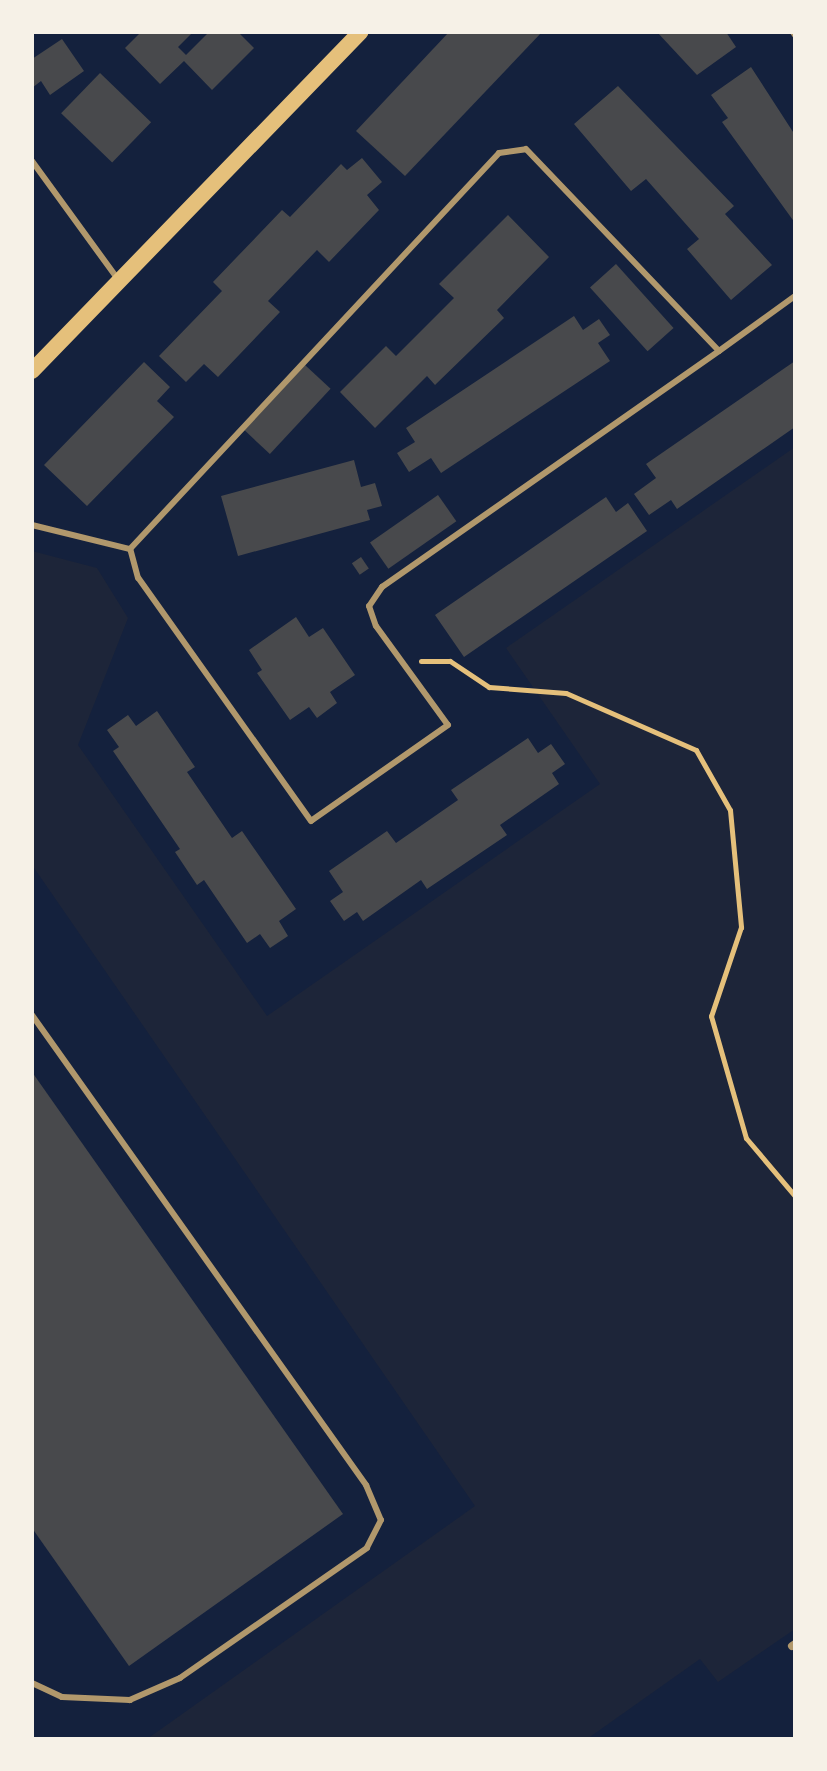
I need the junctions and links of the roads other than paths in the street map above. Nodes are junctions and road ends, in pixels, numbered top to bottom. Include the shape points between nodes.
1 (361, 32) edge
2 (32, 161) edge
3 (119, 281) junction
4 (795, 296) edge
5 (719, 351) junction
6 (33, 368) edge
7 (32, 525) edge
8 (130, 549) junction
9 (32, 1015) edge
10 (32, 1683) edge

1 - 3 main road
2 - 3 lane
3 - 6 main road
4 - 5 lane
5 - 8 lane via 526,149 499,153
5 - 8 lane via 382,587 369,606 376,626 448,725 311,821 138,578
7 - 8 lane
9 - 10 lane via 366,1485 381,1520 367,1548 180,1678 130,1700 62,1697

